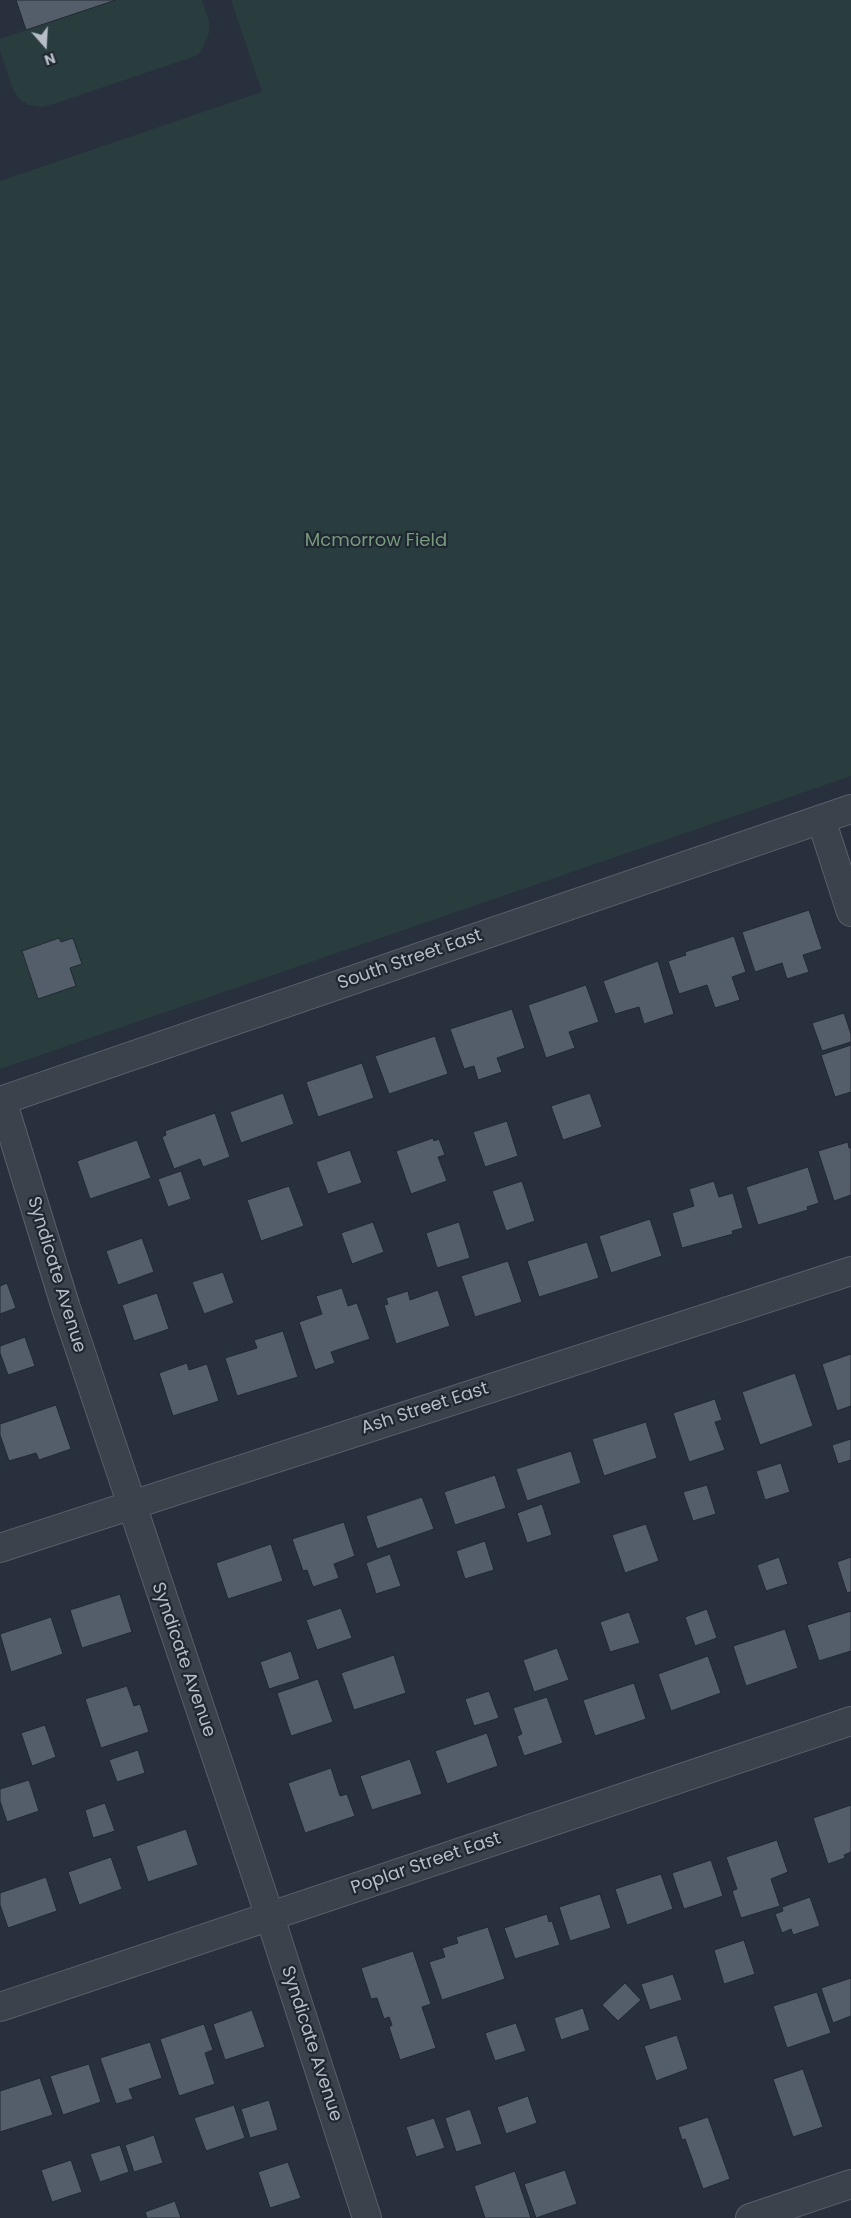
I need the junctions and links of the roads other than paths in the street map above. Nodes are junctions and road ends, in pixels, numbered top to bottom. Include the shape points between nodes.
1 (851, 809) edge
2 (821, 819) junction
3 (851, 912) edge
4 (1, 1101) edge
5 (851, 1271) edge
6 (131, 1504) junction
7 (0, 1548) edge
8 (851, 1721) edge
9 (270, 1917) junction
10 (0, 2007) edge
11 (851, 2184) edge
12 (367, 2218) edge
13 (750, 2218) edge

1 - 2 street, South Street East
2 - 3 street
2 - 4 street, South Street East
4 - 6 street, Syndicate Avenue
5 - 6 street, Ash Street East
6 - 7 street, Ash Street East
6 - 9 street, Syndicate Avenue
8 - 9 street, Poplar Street East
9 - 10 street, Poplar Street East
9 - 12 street, Syndicate Avenue
11 - 13 street

